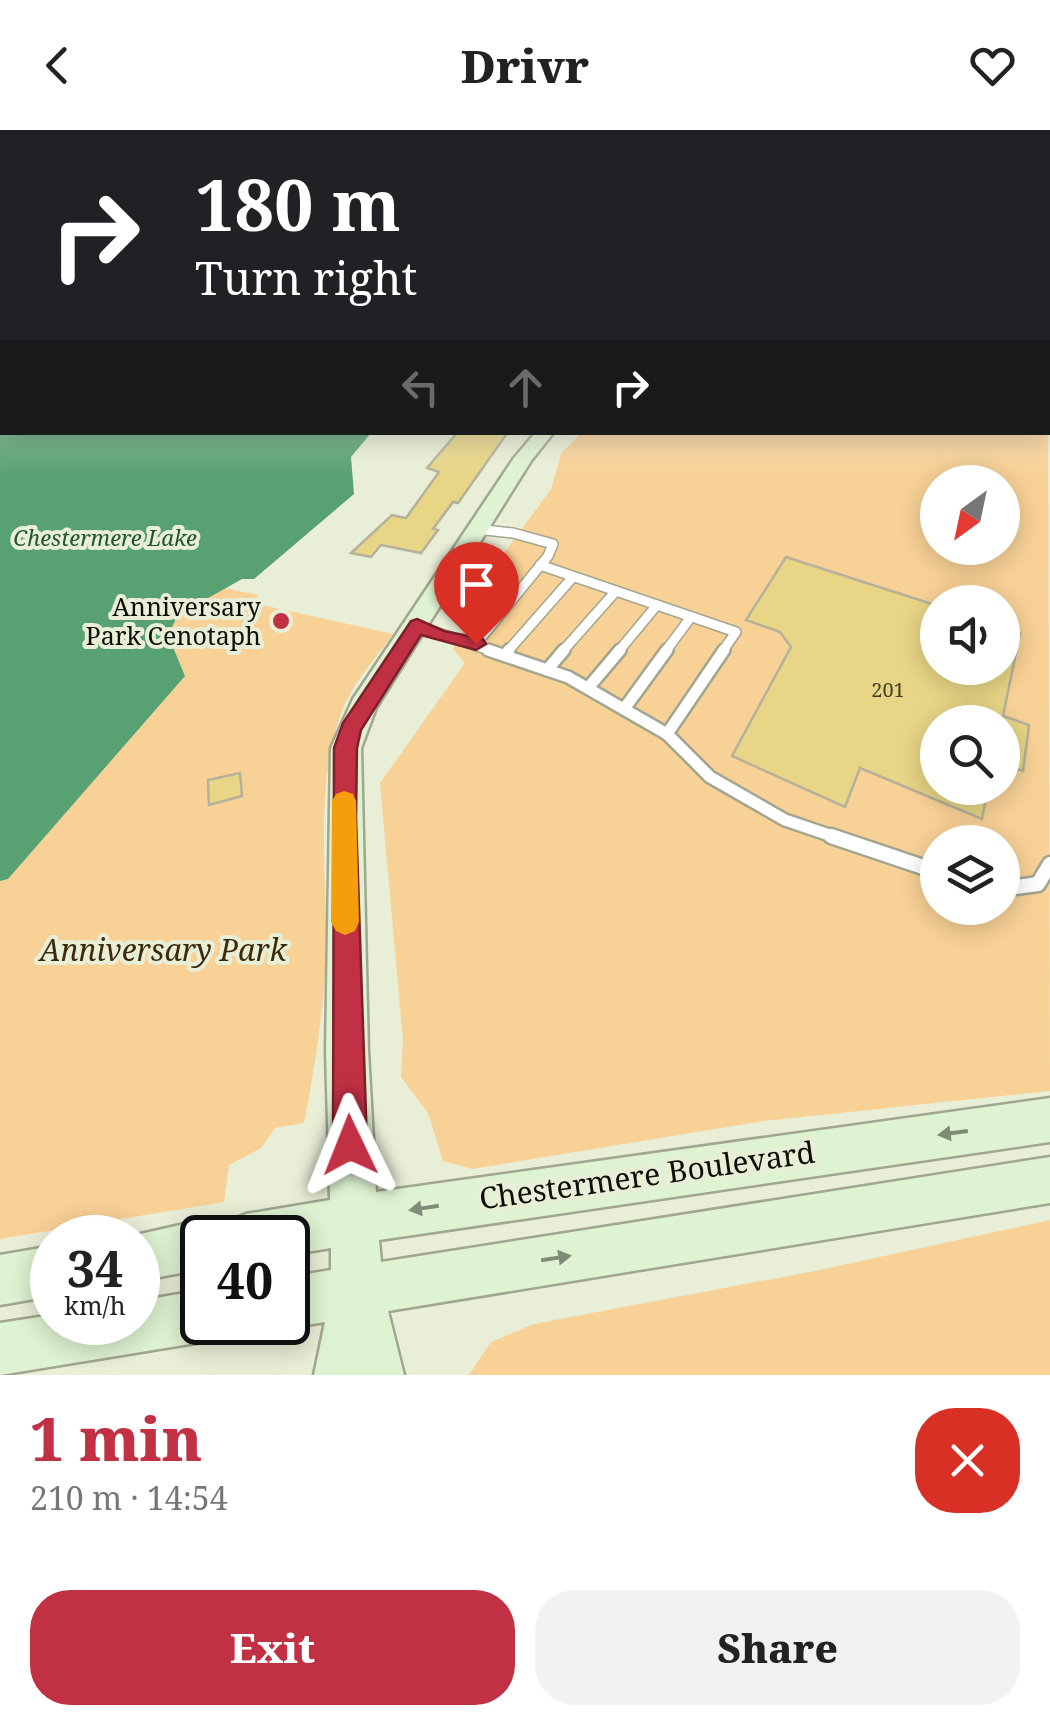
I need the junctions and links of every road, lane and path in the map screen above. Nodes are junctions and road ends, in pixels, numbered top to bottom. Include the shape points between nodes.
1 (543, 435) edge
2 (476, 529) junction
3 (540, 566) junction
4 (573, 577) junction
5 (616, 592) junction
6 (657, 605) junction
7 (691, 617) junction
8 (417, 626) junction
9 (476, 644) junction
10 (506, 654) junction
11 (548, 670) junction
12 (588, 688) junction
13 (624, 709) junction
14 (667, 734) junction
15 (1050, 864) edge
16 (920, 866) edge
17 (1020, 886) edge
18 (1050, 1120) edge
19 (1050, 1180) edge
20 (354, 1220) junction
21 (310, 1227) edge
22 (30, 1275) edge
23 (0, 1280) edge
24 (356, 1291) junction
25 (310, 1298) edge
26 (180, 1320) edge
27 (0, 1350) edge
28 (340, 1375) edge
29 (377, 1375) edge

1 - 2 street
2 - 3 lane via 549,541
2 - 8 street
3 - 4 lane
3 - 9 lane
4 - 5 lane
4 - 10 lane
5 - 6 lane
5 - 11 lane
6 - 7 lane
6 - 12 lane
7 - 13 lane
7 - 14 lane via 736,632
8 - 9 lane
8 - 20 street via 363,706 346,748
9 - 10 lane
10 - 11 lane
11 - 12 lane
12 - 13 lane
13 - 14 lane
14 - 16 lane via 710,777 785,820
15 - 17 lane via 1038,884
18 -> 20 street, Chestermere Boulevard
24 -> 19 street
20 - 21 street, Chestermere Boulevard
20 - 24 street
22 - 23 street
24 - 25 street
24 - 28 street
24 - 29 street
26 - 27 street

